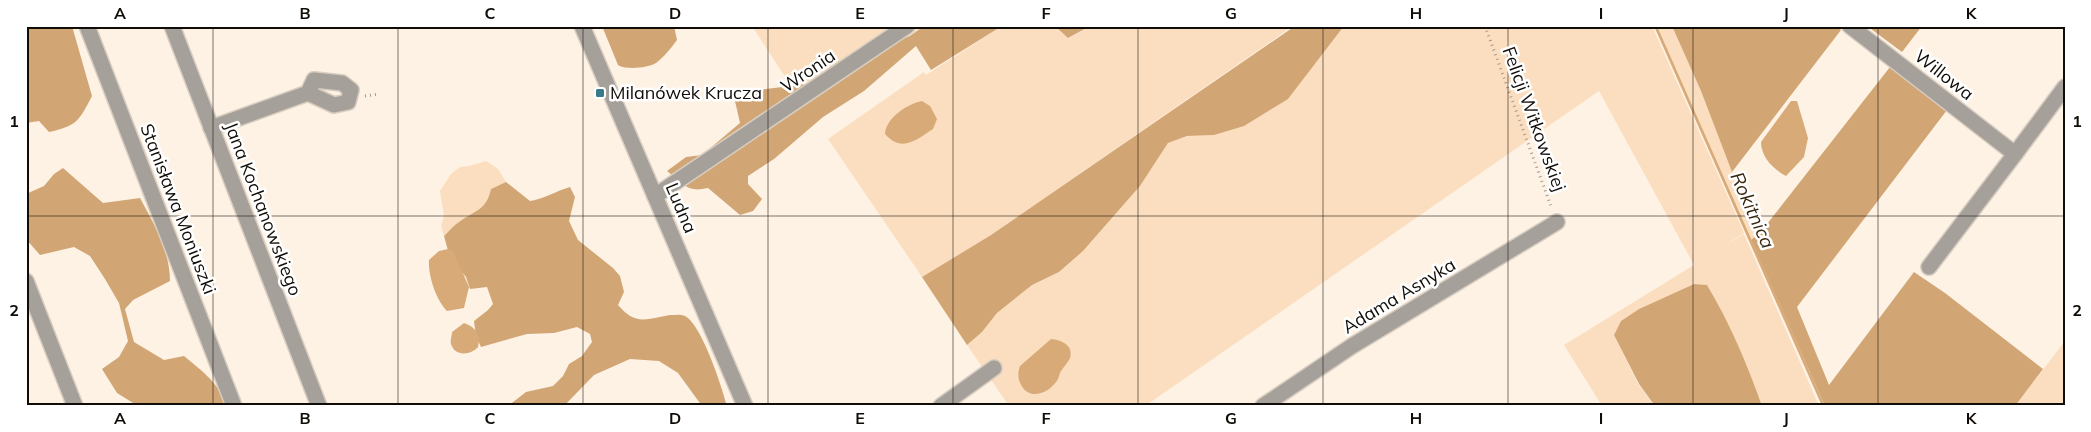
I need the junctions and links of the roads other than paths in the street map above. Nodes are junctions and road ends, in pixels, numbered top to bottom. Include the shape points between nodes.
1 (87, 26) edge
2 (172, 26) edge
3 (582, 26) edge
4 (907, 26) edge
5 (1850, 26) edge
6 (2065, 87) edge
7 (308, 93) dead end
8 (211, 128) junction
9 (2015, 154) junction
10 (655, 196) junction
11 (1557, 222) road end
12 (1929, 267) dead end
13 (26, 281) edge
14 (994, 368) dead end
15 (75, 406) edge
16 (234, 406) edge
17 (319, 406) edge
18 (745, 406) edge
19 (941, 406) edge
20 (1263, 406) edge

1 - 16 street, Stanisława Moniuszki
2 - 8 street, Jana Kochanowskiego
3 - 10 street, Ludna
4 - 10 street, Wronia
5 - 9 street, Willowa
6 - 9 street
7 - 8 street
8 - 17 street, Jana Kochanowskiego
9 - 12 street
10 - 18 street, Ludna
11 - 20 street, Adama Asnyka via 1352,346
13 - 15 street
14 - 19 street

